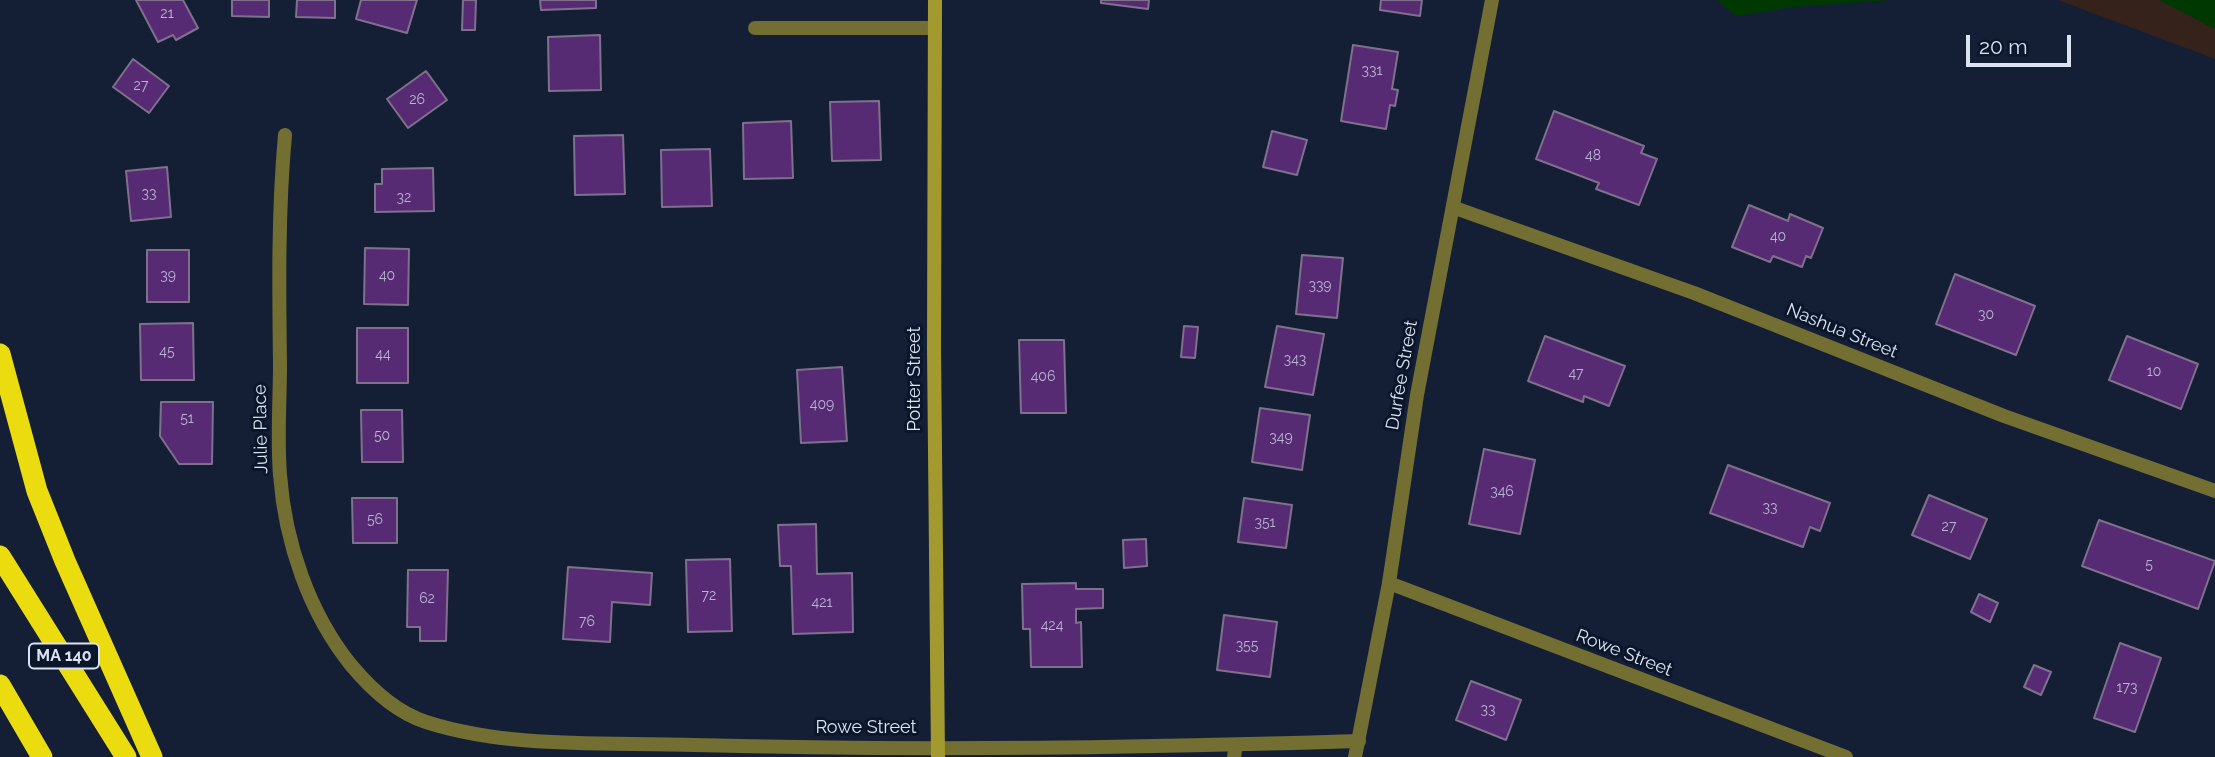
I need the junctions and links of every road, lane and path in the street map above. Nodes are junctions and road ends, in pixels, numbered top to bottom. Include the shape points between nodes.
1 (935, 0) edge
2 (1492, 0) edge
3 (755, 28) dead end
4 (935, 28) junction
5 (285, 135) dead end
6 (1455, 208) junction
7 (0, 354) edge
8 (2215, 491) edge
9 (0, 556) edge
10 (1389, 583) junction
11 (0, 685) edge
12 (381, 696) joint
13 (1359, 741) junction
14 (620, 750) edge
15 (1235, 751) edge
16 (939, 752) edge
17 (42, 757) edge
18 (126, 757) edge
19 (152, 757) edge
20 (1355, 757) edge
21 (1846, 757) edge

1 - 4 main road, Potter Street
2 - 6 street, Durfee Street
3 - 4 street
4 - 16 main road, Potter Street
5 - 12 street, Julie Place via 278,255 280,475 288,527 298,565 331,636
6 - 8 street, Nashua Street via 1694,293 2004,416
6 - 10 street, Durfee Street via 1417,395
7 - 19 highway via 37,491
9 - 18 highway, MA 140
10 - 13 street, Durfee Street
10 - 21 street, Rowe Street
11 - 17 highway
12 - 14 street, Rowe Street via 425,722
13 - 15 street, Rowe Street
13 - 20 street, Durfee Street
14 - 16 street, Rowe Street
15 - 16 street, Rowe Street

